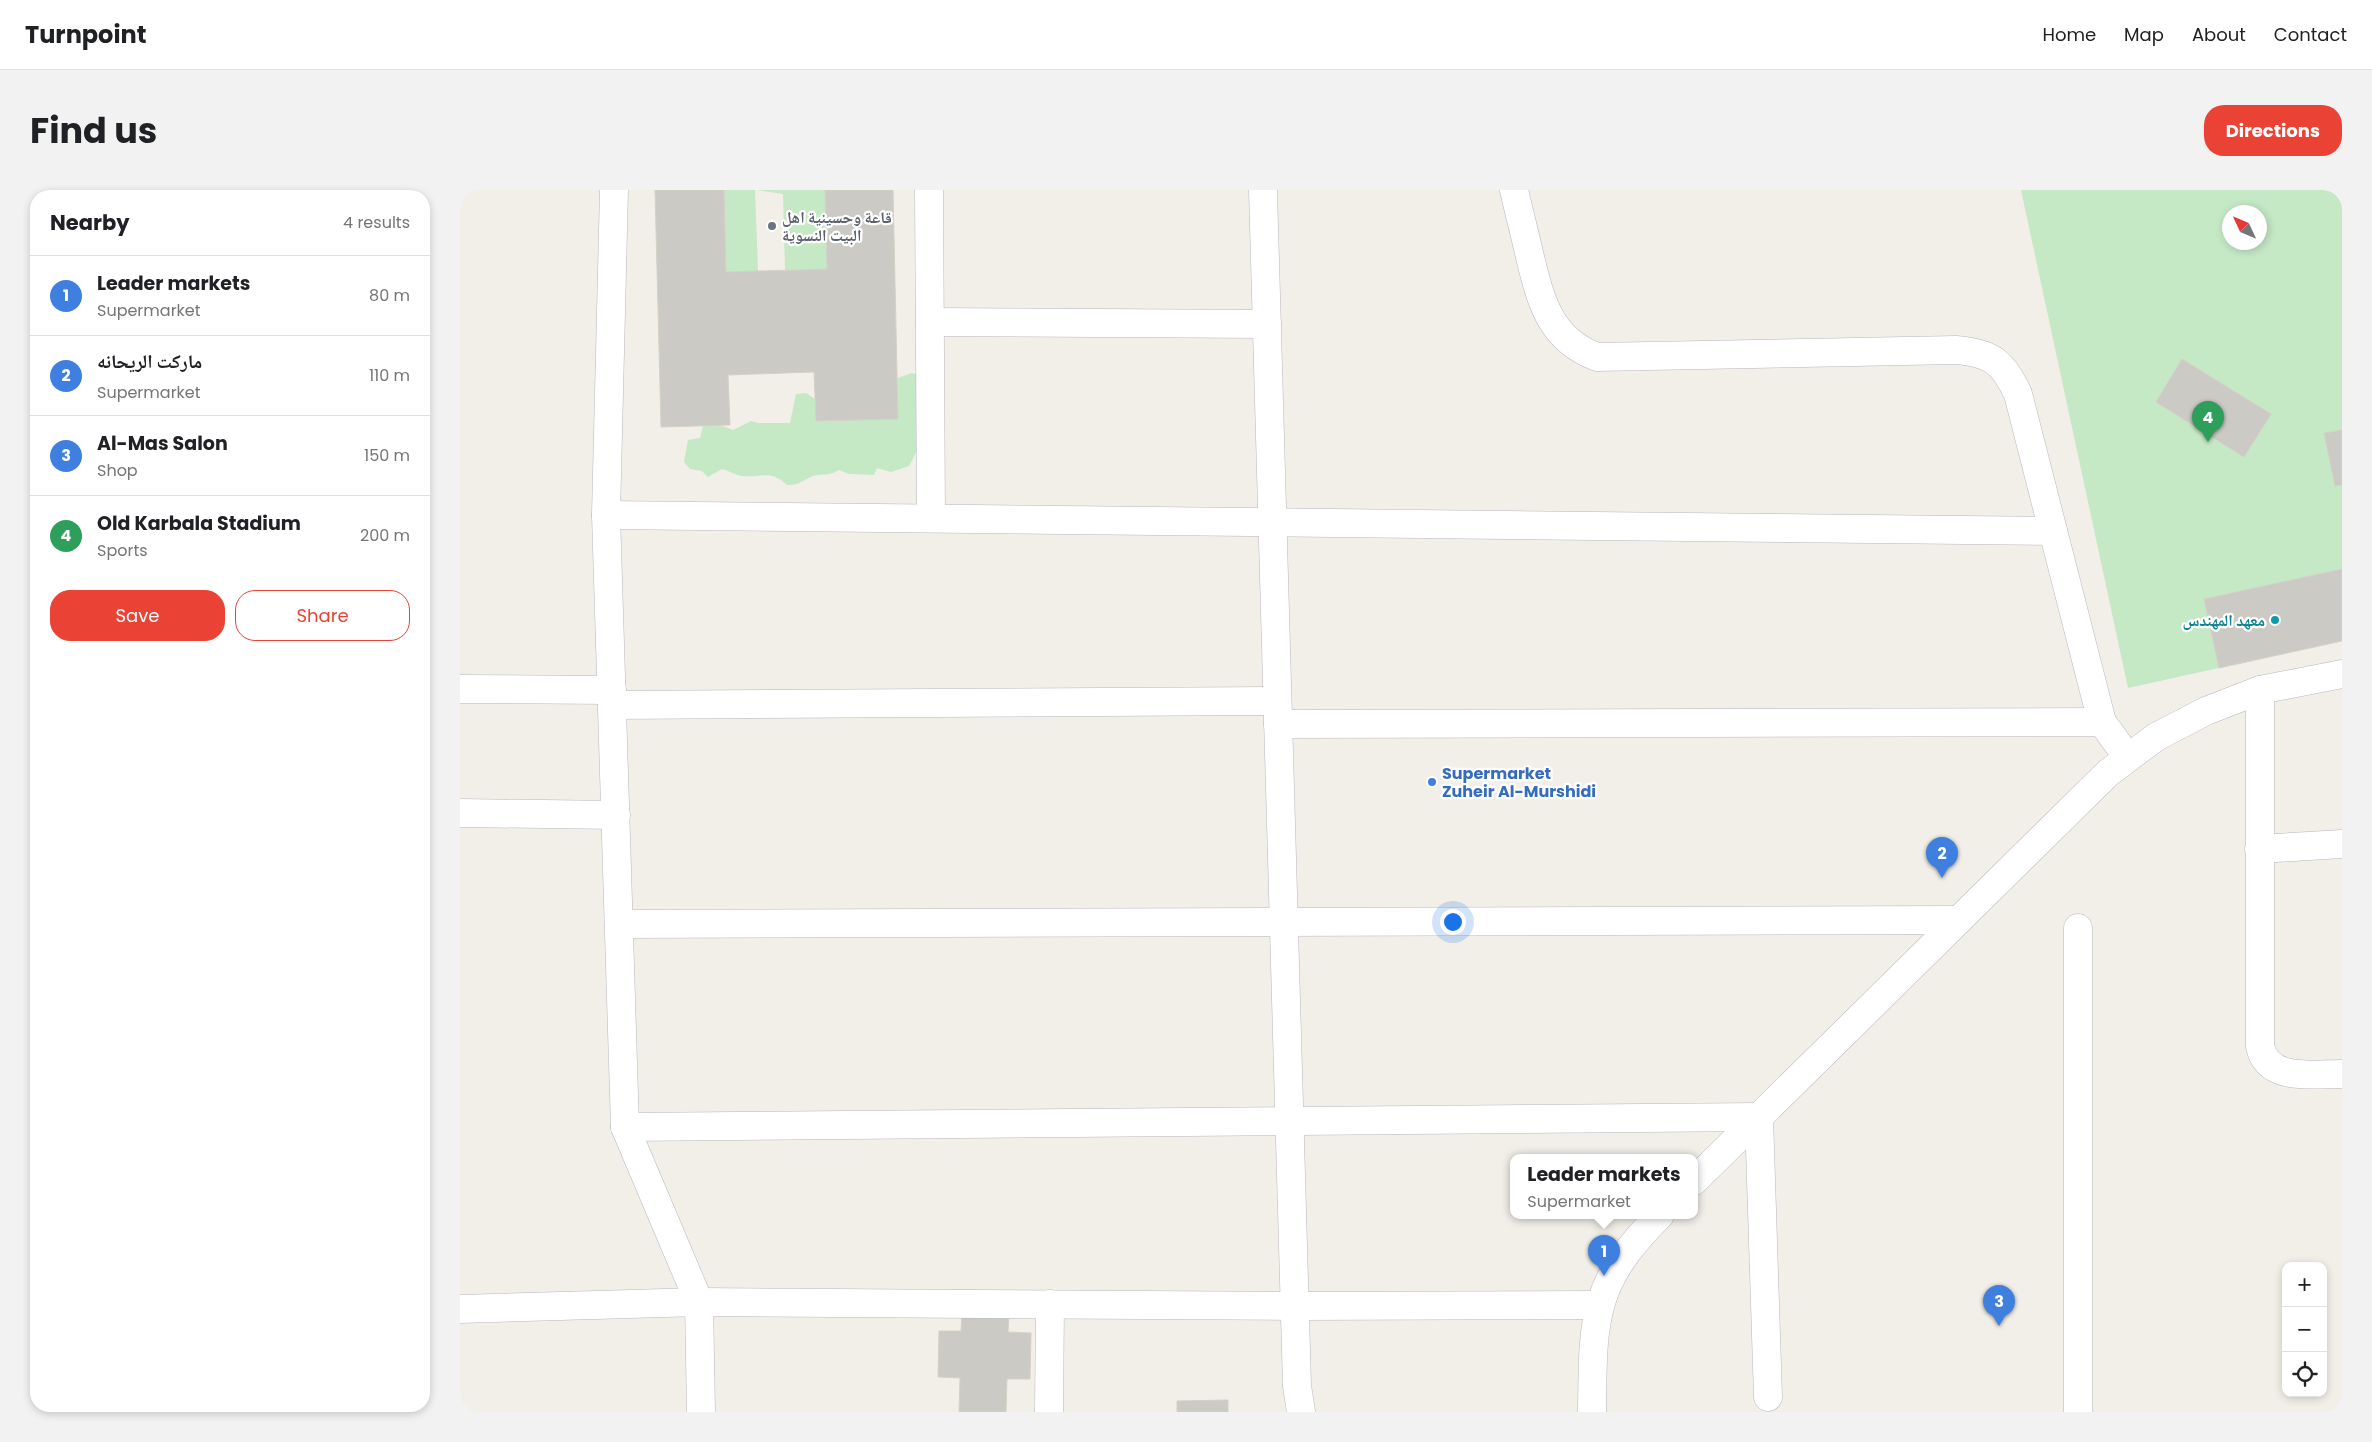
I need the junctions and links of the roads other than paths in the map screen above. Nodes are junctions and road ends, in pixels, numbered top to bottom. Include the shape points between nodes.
1 (614, 190) edge
2 (929, 190) edge
3 (1263, 190) edge
4 (1514, 190) edge
5 (930, 322) junction
6 (1267, 324) junction
7 (606, 515) junction
8 (931, 518) junction
9 (1273, 522) junction
10 (2053, 531) junction
11 (2342, 674) edge
12 (460, 689) edge
13 (2260, 690) junction
14 (613, 698) junction
15 (1278, 713) junction
16 (2102, 722) junction
17 (2128, 758) junction
18 (460, 814) edge
19 (616, 815) junction
20 (2342, 844) edge
21 (2259, 849) junction
22 (1958, 920) junction
23 (1284, 922) junction
24 (619, 924) junction
25 (2078, 928) dead end
26 (2342, 1074) edge
27 (1759, 1117) junction
28 (1289, 1121) junction
29 (625, 1126) junction
30 (1698, 1177) edge
31 (1656, 1219) edge
32 (699, 1302) junction
33 (1050, 1304) junction
34 (1599, 1305) junction
35 (1295, 1306) junction
36 (460, 1309) edge
37 (1768, 1397) dead end
38 (701, 1412) edge
39 (1049, 1412) edge
40 (1301, 1412) edge
41 (1592, 1412) edge
42 (2078, 1412) edge

1 - 7 street
2 - 5 street
3 - 6 street
4 - 10 street via 1545,310 1568,340 1583,352 1597,357 1956,350 1988,356 2009,373 2018,394
5 - 6 street
5 - 8 street
6 - 9 street
7 - 8 street
7 - 14 street
8 - 9 street
9 - 10 street
9 - 15 street
10 - 16 street
11 - 13 street
12 - 14 street
13 - 17 street via 2206,711 2156,737
13 - 21 street
14 - 15 street
14 - 19 street
15 - 16 street
15 - 23 street
16 - 17 street
17 - 22 street via 2108,773
18 - 19 street
19 - 24 street
20 - 21 street
21 - 26 street via 2262,1055 2266,1063 2282,1072
22 - 23 street
22 - 27 street
23 - 24 street
23 - 28 street
24 - 29 street
25 - 42 street
27 - 28 street
27 - 30 street
27 - 37 street
28 - 29 street
28 - 35 street
29 - 32 street
31 - 34 street via 1612,1272
32 - 33 street
32 - 36 street
32 - 38 street
33 - 35 street
33 - 39 street
34 - 35 street
34 - 41 street via 1593,1340
35 - 40 street via 1297,1386

